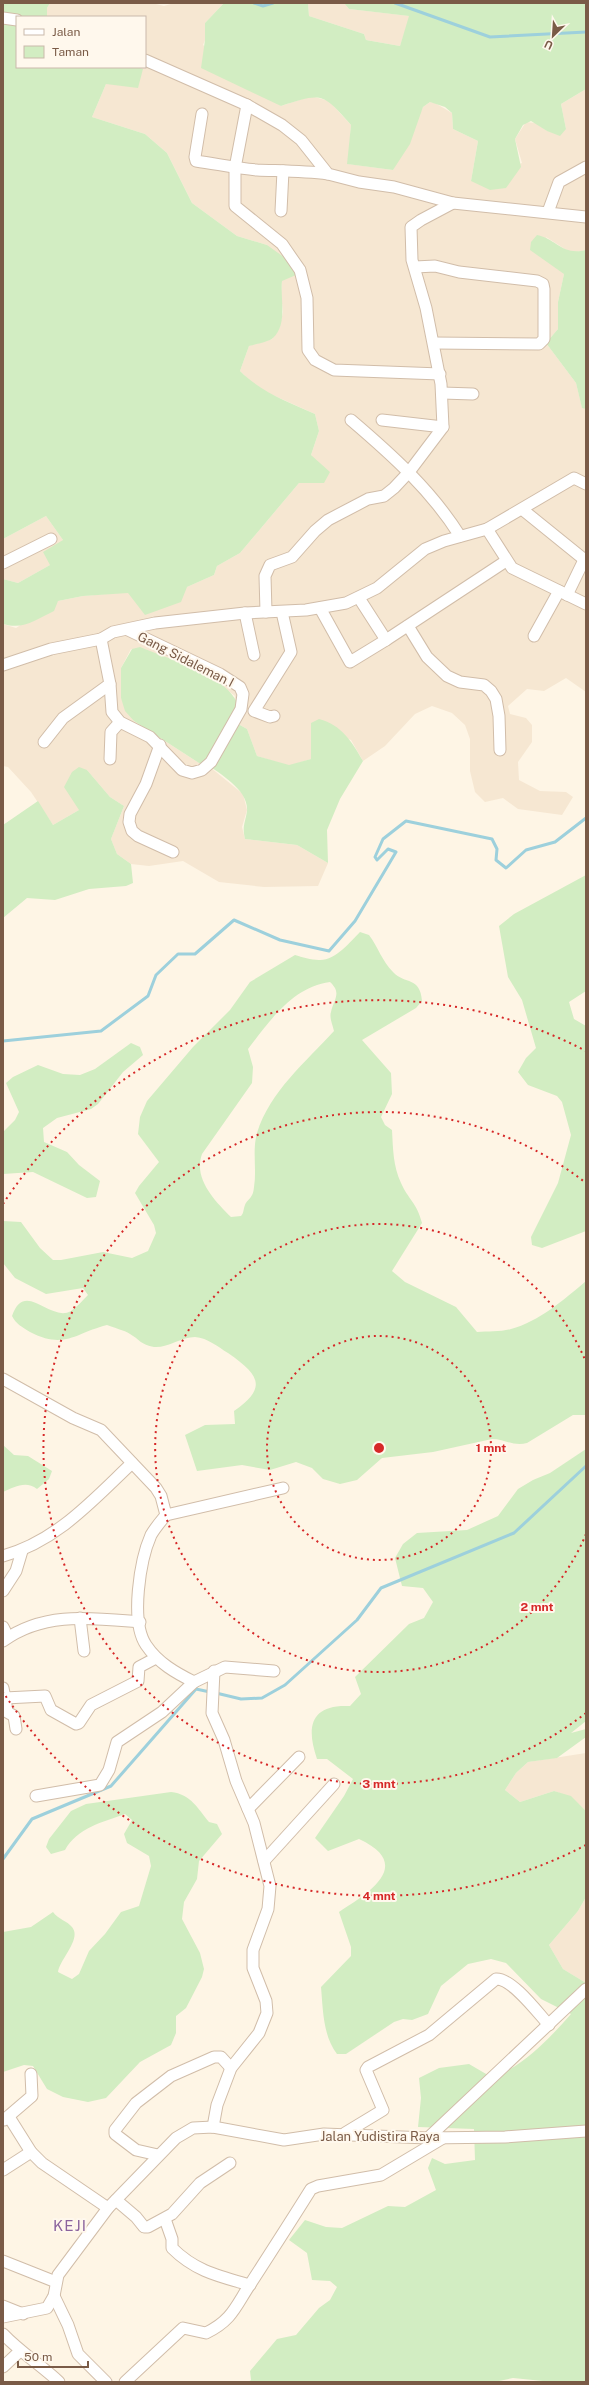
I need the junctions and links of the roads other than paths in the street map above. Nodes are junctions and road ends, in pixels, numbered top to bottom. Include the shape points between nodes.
1 (3, 18) edge
2 (16, 20) edge
3 (146, 60) edge
4 (247, 105) junction
5 (202, 114) dead end
6 (586, 167) edge
7 (236, 168) junction
8 (283, 171) junction
9 (328, 174) junction
10 (453, 203) junction
11 (281, 211) dead end
12 (548, 212) junction
13 (586, 217) edge
14 (415, 267) junction
15 (434, 343) junction
16 (440, 374) junction
17 (442, 393) junction
18 (473, 394) dead end
19 (351, 420) dead end
20 (382, 420) dead end
21 (443, 427) junction
22 (409, 472) junction
23 (586, 484) edge
24 (523, 510) junction
25 (487, 529) junction
26 (460, 536) junction
27 (51, 539) dead end
28 (506, 561) junction
29 (585, 561) edge
30 (3, 563) edge
31 (563, 593) junction
32 (359, 598) junction
33 (586, 604) edge
34 (320, 608) junction
35 (245, 612) junction
36 (266, 612) junction
37 (282, 612) junction
38 (408, 626) junction
39 (128, 630) junction
40 (534, 636) dead end
41 (101, 639) junction
42 (386, 640) junction
43 (254, 655) dead end
44 (3, 665) edge
45 (110, 684) junction
46 (242, 705) junction
47 (254, 711) junction
48 (274, 716) dead end
49 (120, 722) junction
50 (44, 742) dead end
51 (160, 746) junction
52 (500, 750) dead end
53 (110, 758) dead end
54 (173, 852) dead end
55 (3, 1378) edge
56 (132, 1463) junction
57 (283, 1488) dead end
58 (166, 1515) junction
59 (22, 1551) junction
60 (3, 1556) edge
61 (3, 1592) edge
62 (80, 1618) junction
63 (140, 1622) junction
64 (3, 1627) edge
65 (6, 1639) edge
66 (84, 1651) dead end
67 (156, 1658) junction
68 (214, 1671) junction
69 (274, 1671) dead end
70 (194, 1682) junction
71 (4, 1693) edge
72 (16, 1729) dead end
73 (299, 1757) dead end
74 (334, 1784) dead end
75 (36, 1796) dead end
76 (248, 1809) junction
77 (264, 1861) junction
78 (586, 1989) edge
79 (549, 2025) junction
80 (231, 2068) junction
81 (31, 2074) dead end
82 (6, 2119) edge
83 (213, 2127) junction
84 (586, 2131) edge
85 (345, 2133) junction
86 (445, 2136) junction
87 (428, 2138) junction
88 (31, 2152) junction
89 (158, 2156) junction
90 (230, 2163) dead end
91 (3, 2170) edge
92 (112, 2204) junction
93 (165, 2219) junction
94 (3, 2261) edge
95 (56, 2282) junction
96 (250, 2285) junction
97 (54, 2296) junction
98 (3, 2306) edge
99 (23, 2314) junction
100 (3, 2317) edge
101 (3, 2334) edge
102 (20, 2351) junction
103 (3, 2367) edge
104 (59, 2382) edge
105 (106, 2382) edge
106 (126, 2382) edge

1 - 2 street
3 - 4 street
4 - 7 street
4 - 9 street via 291,131
5 - 7 street via 196,161
6 - 12 street via 559,182
7 - 8 street
7 - 16 street via 235,206 282,244 300,270 307,298 308,350 315,360 334,370
8 - 9 street via 300,170
8 - 11 street
9 - 10 street via 394,187
10 - 12 street
10 - 14 street via 411,227 412,260
12 - 13 street
14 - 15 street
14 - 15 street via 435,266 543,284 544,339 539,344
15 - 16 street
16 - 17 street
17 - 18 street
17 - 21 street
19 - 22 street
20 - 21 street
21 - 22 street
22 - 26 street via 433,497
22 - 36 street via 384,496 368,499 328,520 292,557 270,565 265,576
23 - 24 street via 574,478
24 - 25 street
24 - 29 street
25 - 26 street
25 - 28 street
26 - 32 street via 425,550 377,588
27 - 30 street
28 - 31 street via 512,568
28 - 38 street
29 - 31 street
31 - 33 street
31 - 40 street
32 - 34 street
32 - 42 street
34 - 37 street
34 - 42 street via 346,664
35 - 36 street
35 - 39 street via 182,619
35 - 43 street
36 - 37 street
37 - 47 street via 292,652
38 - 42 street
38 - 52 street via 427,657 447,676 460,682 484,685 491,691 496,699 499,716
39 - 41 street via 113,632
39 - 46 street, Gang Sidaleman I via 151,639 234,682 240,687
41 - 44 street via 51,649
41 - 45 street
45 - 49 street via 110,707
45 - 50 street via 63,718
46 - 47 street
46 - 51 street, Gang Sidaleman I via 232,728 211,762 202,770 192,773 182,770
47 - 48 street
49 - 51 street, Gang Sidaleman I via 150,737
49 - 53 street via 111,732
51 - 54 street via 128,822 138,836
55 - 56 street via 73,1418 101,1430
56 - 58 street via 156,1488
56 - 59 street via 67,1524 46,1539
57 - 58 street
58 - 63 street via 152,1532 146,1547 137,1602
59 - 60 street
59 - 61 street via 16,1571
62 - 63 street
62 - 65 street via 54,1619 24,1627
62 - 66 street
63 - 67 street via 145,1644
64 - 65 street
67 - 70 street
67 - 71 street via 139,1667 138,1681 91,1705 79,1724 51,1710 45,1696
68 - 69 street via 225,1668
68 - 70 street
68 - 76 street via 214,1720 224,1740 236,1781
70 - 75 street via 162,1712 118,1742 109,1770 100,1785
71 - 72 street via 7,1712 14,1716
73 - 76 street
74 - 77 street
76 - 77 street
77 - 80 street via 270,1886 268,1909 253,1950 253,1968 266,2001 267,2014 259,2033
78 - 79 street
79 - 85 street via 511,1984 506,1980 496,1979 429,2035 368,2066 368,2077 383,2110
79 - 87 street
80 - 83 street via 217,2105
80 - 89 street via 221,2057 214,2057 172,2076 136,2103 115,2130 115,2134 136,2150
81 - 82 street via 32,2096
82 - 88 street
83 - 85 street, Jalan Yudistira Raya via 280,2140
83 - 89 street, Jalan Yudistira Raya via 185,2131
84 - 86 street, Jalan Yudistira Raya via 505,2137
85 - 87 street, Jalan Yudistira Raya
86 - 87 street, Jalan Yudistira Raya
86 - 96 street via 381,2175 318,2186 311,2190
88 - 91 street
88 - 92 street via 42,2163
89 - 92 street, Jalan Yudistira Raya
90 - 93 street via 200,2183
92 - 93 street via 145,2228
92 - 95 street, Jalan Yudistira Raya via 77,2247
93 - 96 street via 172,2239 172,2248 184,2260 202,2271
94 - 95 street
95 - 97 street, Jalan Yudistira Raya
96 - 106 street via 239,2305 221,2324 206,2333 183,2328
97 - 99 street via 47,2308
97 - 105 street via 78,2354
98 - 99 street
99 - 100 street
101 - 102 street
102 - 103 street
102 - 104 street

